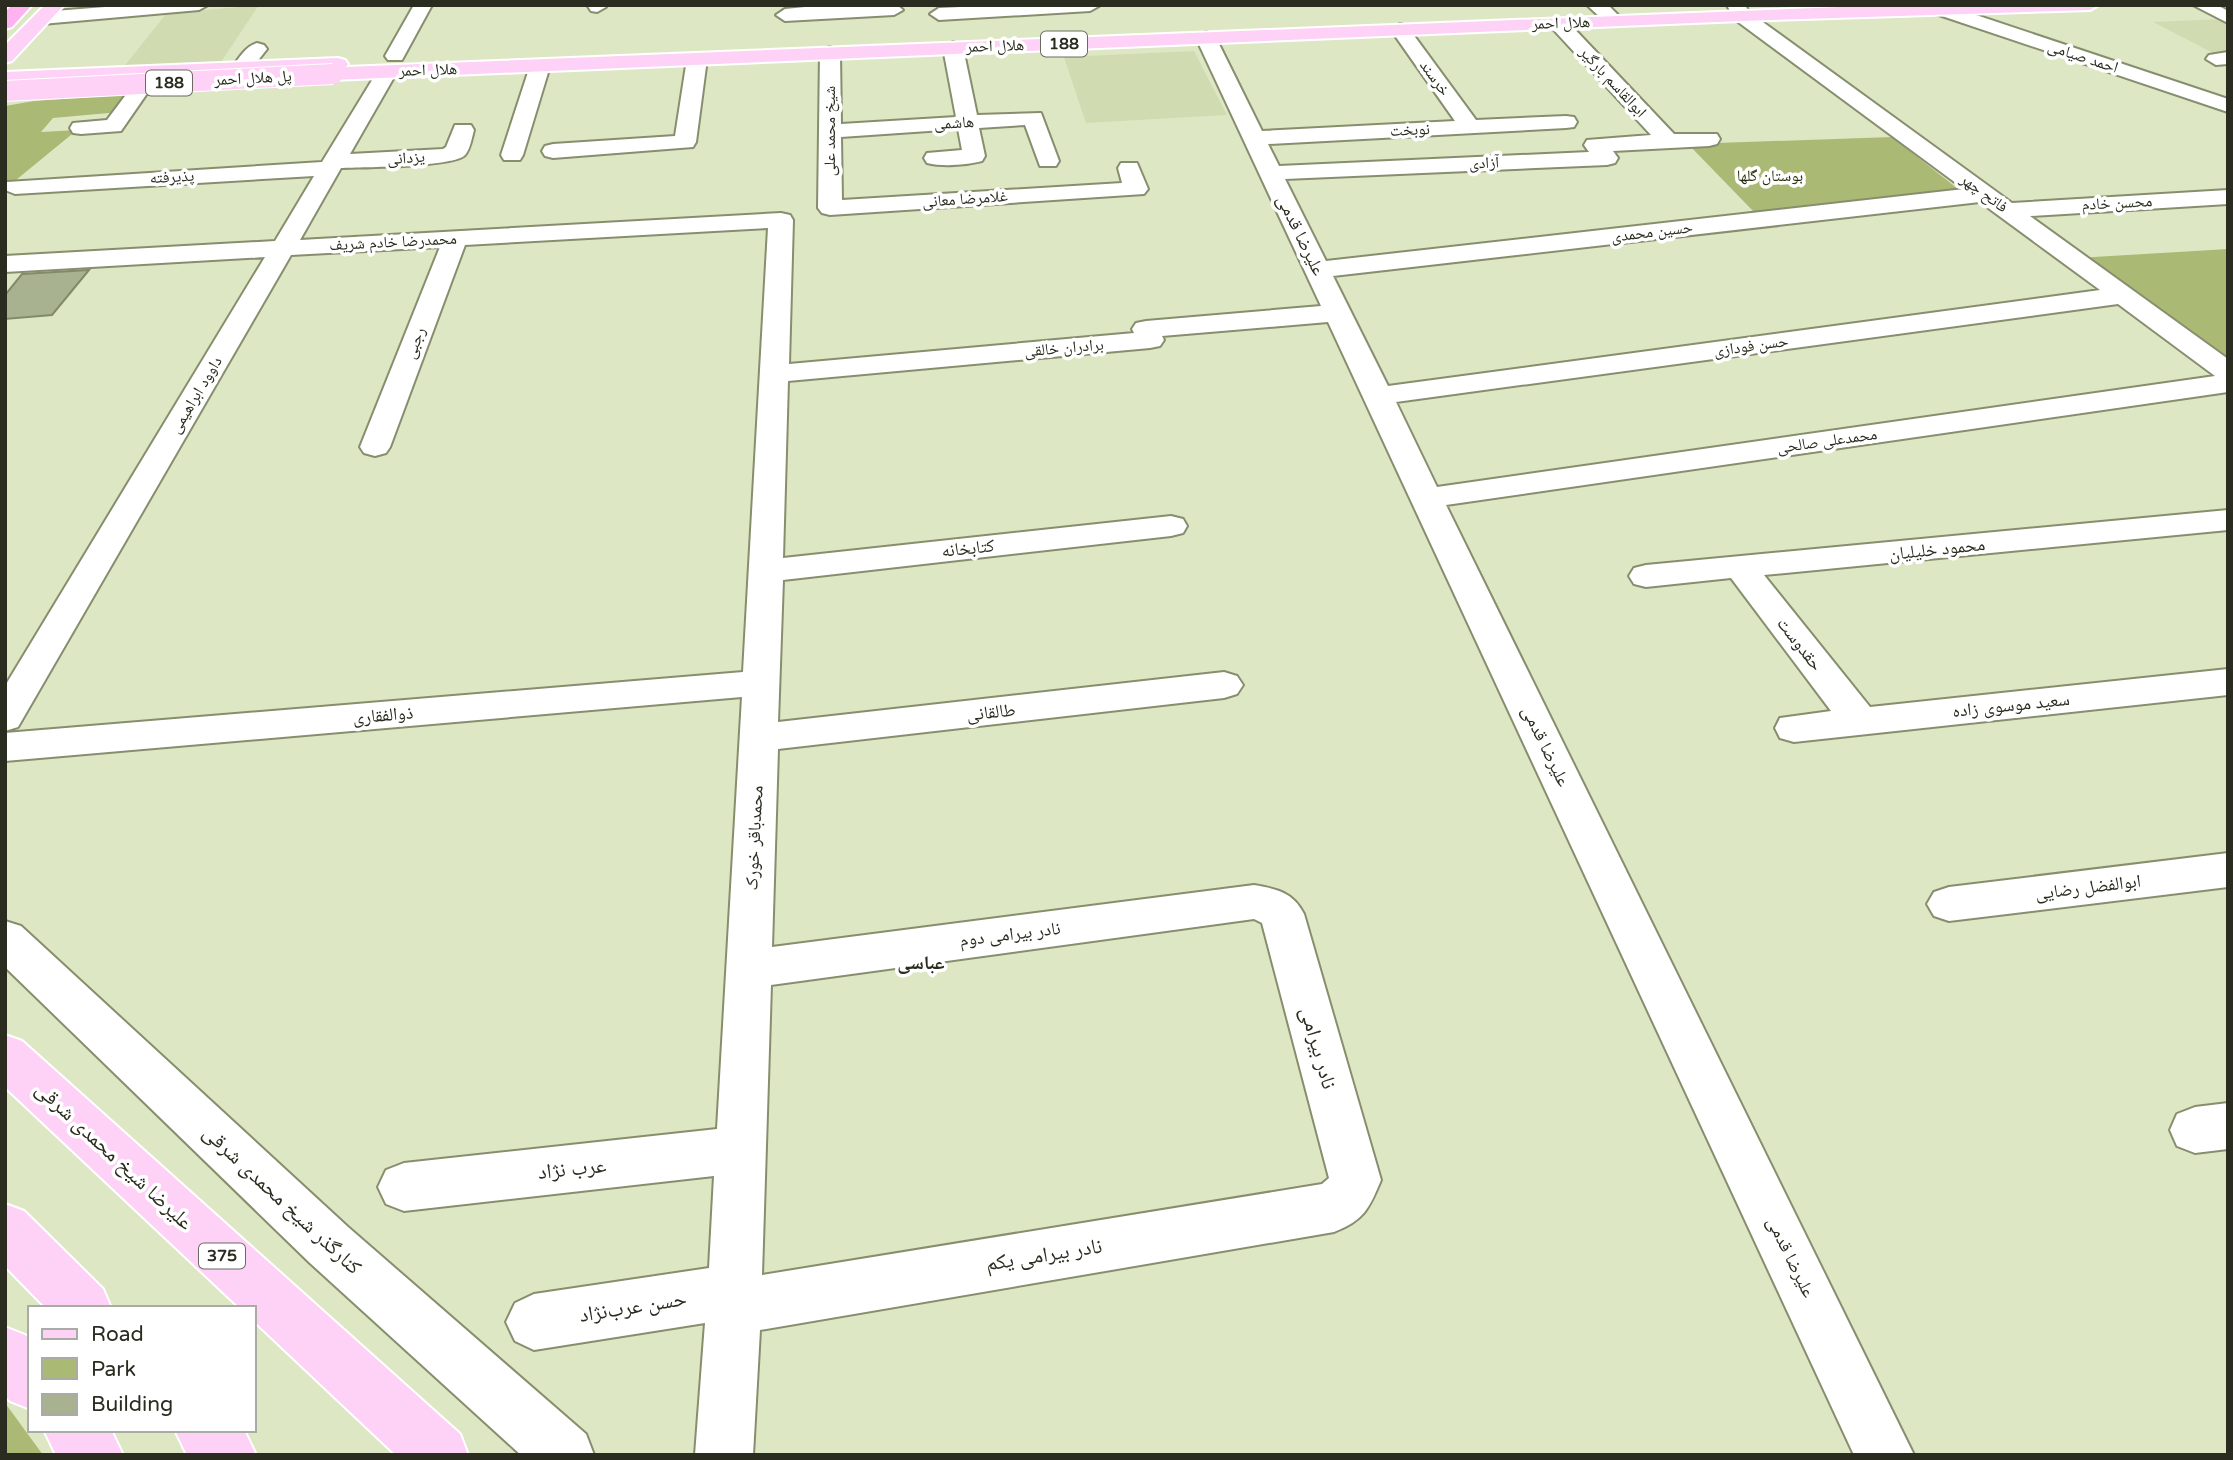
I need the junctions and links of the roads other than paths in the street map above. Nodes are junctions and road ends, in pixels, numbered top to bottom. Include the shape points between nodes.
1 (23, 5) edge
2 (196, 5) edge
3 (423, 5) edge
4 (2090, 5) edge
5 (2202, 5) edge
6 (1090, 6) edge
7 (140, 8) edge
8 (870, 8) edge
9 (835, 9) edge
10 (1939, 9) junction
11 (894, 10) dead end
12 (938, 10) edge
13 (1739, 10) edge
14 (49, 12) edge
15 (785, 15) dead end
16 (2228, 18) edge
17 (5, 23) edge
18 (1558, 23) junction
19 (1400, 30) junction
20 (1206, 38) junction
21 (1109, 42) junction
22 (257, 48) dead end
23 (950, 48) junction
24 (874, 52) junction
25 (830, 53) junction
26 (5, 57) edge
27 (697, 59) junction
28 (391, 64) junction
29 (540, 66) junction
30 (242, 68) junction
31 (332, 74) joint
32 (9, 83) edge
33 (138, 92) junction
34 (2228, 92) edge
35 (2193, 94) junction
36 (5, 100) edge
37 (2228, 106) edge
38 (967, 122) junction
39 (1566, 122) dead end
40 (1470, 127) junction
41 (81, 128) dead end
42 (463, 130) dead end
43 (830, 131) junction
44 (1254, 138) junction
45 (1709, 139) dead end
46 (1668, 141) junction
47 (553, 151) dead end
48 (512, 155) dead end
49 (935, 158) dead end
50 (1048, 161) dead end
51 (332, 165) junction
52 (1129, 168) dead end
53 (1271, 173) junction
54 (15, 187) dead end
55 (1985, 194) junction
56 (2228, 197) edge
57 (830, 208) joint
58 (2007, 210) junction
59 (781, 220) joint
60 (455, 239) junction
61 (282, 249) junction
62 (5, 264) edge
63 (1318, 270) junction
64 (2123, 295) junction
65 (1338, 313) junction
66 (2228, 372) edge
67 (774, 374) junction
68 (2228, 383) edge
69 (1378, 396) junction
70 (1959, 422) junction
71 (1986, 444) dead end
72 (375, 447) dead end
73 (1427, 498) junction
74 (2228, 520) edge
75 (1171, 526) dead end
76 (1740, 567) junction
77 (765, 571) junction
78 (1646, 576) dead end
79 (2228, 682) edge
80 (761, 683) junction
81 (1224, 685) dead end
82 (5, 718) edge
83 (1860, 721) junction
84 (1794, 728) dead end
85 (758, 738) junction
86 (5, 747) edge
87 (2228, 870) edge
88 (1949, 904) dead end
89 (1272, 905) joint
90 (5, 939) edge
91 (748, 969) junction
92 (5, 1056) edge
93 (740, 1150) junction
94 (404, 1188) dead end
95 (1349, 1194) joint
96 (5, 1229) edge
97 (733, 1299) junction
98 (82, 1306) edge
99 (534, 1322) dead end
100 (5, 1355) edge
101 (28, 1379) edge
102 (75, 1432) edge
103 (206, 1432) edge
104 (93, 1455) edge
105 (227, 1455) edge
106 (439, 1455) edge
107 (565, 1455) edge
108 (724, 1455) edge
109 (1885, 1455) edge

1 - 17 highway
2 - 7 street
3 - 28 street, داوود ابراهیمی
4 - 10 main road, 188
5 - 16 street
6 - 12 street
6 - 21 street
7 - 14 street
8 - 9 street
8 - 11 street
8 - 24 street
9 - 15 street
10 - 13 main road, 188
10 - 35 street, احمد صیامی
12 - 23 street
13 - 18 main road, هلال احمر / 188
13 - 55 street, فاتح چهر
14 - 26 main road
18 - 19 main road, هلال احمر / 188
18 - 46 street, ابوالقاسم بارگیر
19 - 20 main road, هلال احمر / 188
19 - 40 street, خرسند
20 - 21 main road, هلال احمر / 188
20 - 44 street, علیرضا قدمی
21 - 23 main road, هلال احمر / 188
22 - 30 street
23 - 24 main road, هلال احمر / 188
23 - 38 street
24 - 25 main road, هلال احمر / 188
25 - 27 main road, هلال احمر / 188
25 - 43 street, شیخ محمد علی
27 - 29 main road, هلال احمر / 188
27 - 47 street via 684,142
28 - 29 main road, هلال احمر / 188
28 - 30 main road
28 - 31 main road, هلال احمر
28 - 33 main road via 348,80
28 - 51 street, داوود ابراهیمی
29 - 48 street
30 - 32 main road
31 - 32 main road, پل هلال احمر / 188, bridge
33 - 36 main road
33 - 41 street via 113,125
34 - 35 street
35 - 37 street, احمد صیامی
38 - 43 street, هاشمی
38 - 49 street via 974,156
38 - 50 street, هاشمی via 1033,118
39 - 40 street, نوبخت
40 - 44 street, نوبخت
42 - 51 street, یزدانی via 456,151 446,155
43 - 57 street, شیخ محمد علی
44 - 53 street, علیرضا قدمی
45 - 46 street
46 - 53 street, آزادی via 1595,145 1607,158
51 - 54 street, پذیرفته
51 - 61 street, داوود ابراهیمی
52 - 57 street, غلامرضا معانی via 1136,189
53 - 63 street, علیرضا قدمی
55 - 58 street, فاتح چهر
55 - 63 street, حسین محمدی
56 - 58 street, محسن خادم
58 - 64 street, فاتح چهر
59 - 60 street, محمدرضا خادم شریف
59 - 67 street, محمدباقر خورک
60 - 61 street, محمدرضا خادم شریف
60 - 72 street, رجبی
61 - 62 street, محمدرضا خادم شریف
61 - 82 street, داوود ابراهیمی
63 - 65 street, علیرضا قدمی
64 - 66 street, فاتح چهر
64 - 69 street, حسن فودازی
65 - 67 street, برادران خالقی via 1146,329 1150,340
65 - 69 street, علیرضا قدمی
67 - 77 street, محمدباقر خورک
68 - 70 street, محمدعلی صالحی
69 - 73 street, علیرضا قدمی
70 - 71 street
70 - 73 street, محمدعلی صالحی
73 - 109 street, علیرضا قدمی
74 - 76 street, محمود خلیلیان
75 - 77 street, کتابخانه
76 - 78 street, محمود خلیلیان
76 - 83 street, حقدوست
77 - 80 street, محمدباقر خورک
79 - 83 street, سعید موسوی زاده
80 - 85 street, محمدباقر خورک
80 - 86 street, ذوالفقاری
81 - 85 street, طالقانی
83 - 84 street, سعید موسوی زاده
85 - 91 street, محمدباقر خورک
87 - 88 street, ابوالفضل رضایی
89 - 91 street, نادر بیرامی دوم via 1254,902
89 - 95 street, نادر بیرامی via 1282,914 1355,1180
90 - 107 street, کنارگذر شیخ محمدی شرقی via 329,1245
91 - 93 street, محمدباقر خورک
92 - 106 main road, علیرضا شیخ محمدی شرقی / 375
93 - 94 street, عرب نژاد
93 - 97 street, محمدباقر خورک
95 - 97 street, نادر بیرامی یکم via 1334,1207
96 - 98 main road
97 - 99 street, حسن عرب‌نژاد
97 - 108 street, محمدباقر خورک
100 - 101 main road
102 - 104 main road
103 - 105 main road

